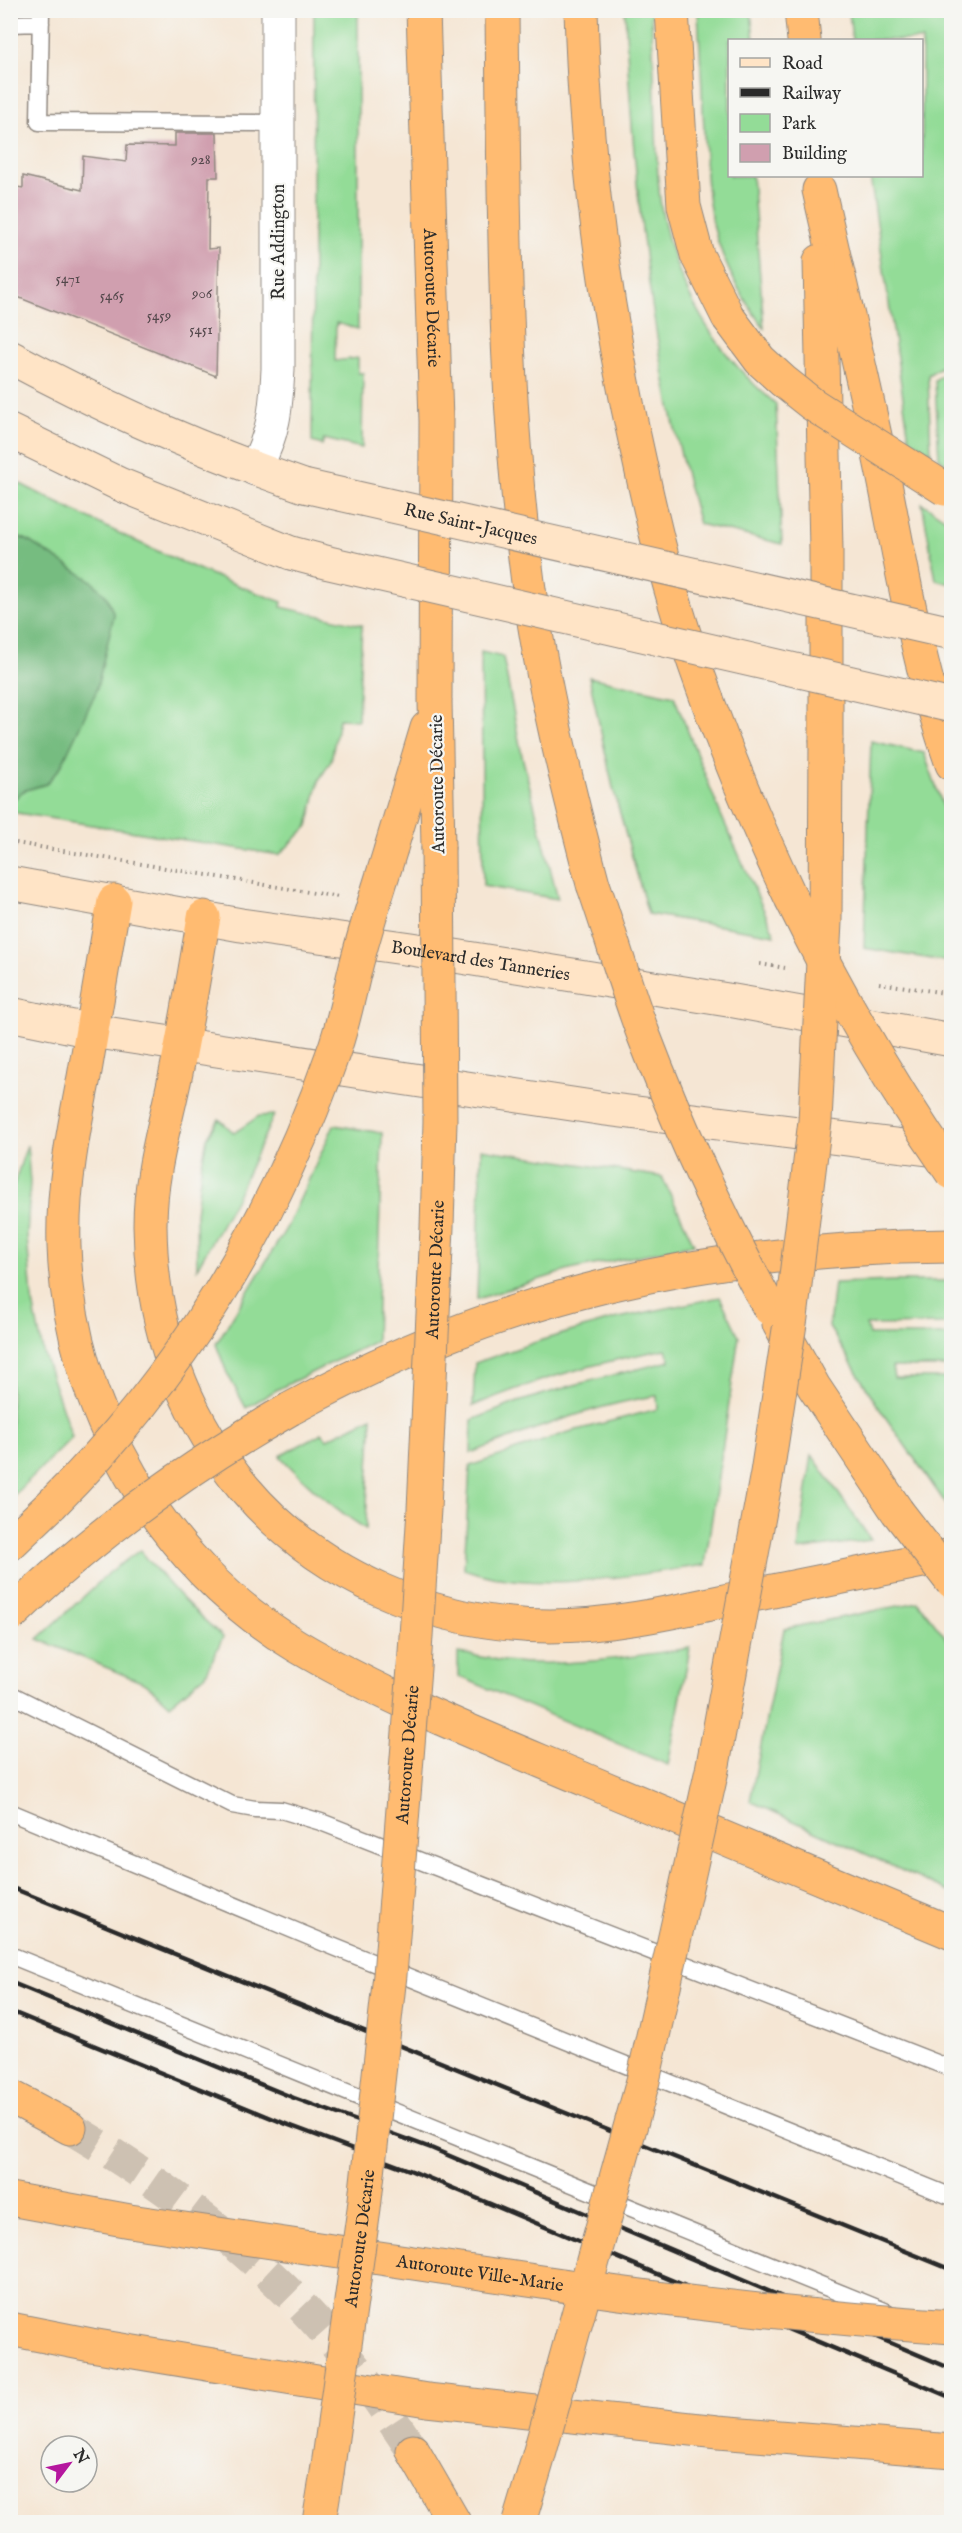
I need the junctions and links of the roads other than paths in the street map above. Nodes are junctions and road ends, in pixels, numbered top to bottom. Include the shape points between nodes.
1 (278, 10) edge
2 (423, 10) edge
3 (502, 10) edge
4 (581, 10) edge
5 (672, 10) edge
6 (801, 10) edge
7 (41, 17) edge
8 (10, 24) edge
9 (804, 39) edge
10 (277, 123) junction
11 (818, 183) edge
12 (10, 357) edge
13 (10, 431) edge
14 (255, 469) junction
15 (948, 491) edge
16 (951, 633) edge
17 (435, 701) junction
18 (951, 706) edge
19 (951, 764) edge
20 (10, 883) edge
21 (114, 901) junction
22 (204, 917) junction
23 (10, 1014) edge
24 (92, 1031) junction
25 (951, 1040) edge
26 (182, 1044) junction
27 (951, 1152) edge
28 (951, 1173) edge
29 (951, 1246) edge
30 (10, 1544) edge
31 (951, 1555) edge
32 (951, 1582) edge
33 (10, 1616) edge
34 (10, 1694) edge
35 (10, 1812) edge
36 (951, 1934) edge
37 (10, 1955) edge
38 (951, 2068) edge
39 (10, 2096) edge
40 (70, 2128) tunnel mouth
41 (951, 2197) edge
42 (10, 2199) edge
43 (951, 2327) edge
44 (10, 2329) edge
45 (951, 2338) edge
46 (413, 2451) tunnel mouth
47 (951, 2451) edge
48 (319, 2523) edge
49 (454, 2523) edge
50 (519, 2523) edge

1 - 10 street, Rue Addington
2 - 17 highway, Autoroute Décarie via 436,421
3 - 32 highway, bridge via 510,372 520,513 542,668 593,884 643,1034 694,1159 770,1310 814,1387 897,1511
4 - 28 highway, bridge via 588,122 612,329 667,578 708,701 759,831 861,1031
5 - 15 highway, bridge via 684,206 697,255 728,317 760,360 812,404
6 - 9 highway
7 - 8 lane
7 - 10 lane via 39,122
10 - 14 street, Rue Addington via 277,393 272,431
11 - 19 highway via 889,503 901,574 923,670
11 - 50 highway, bridge via 826,550 825,922 814,1121 792,1306 767,1473 712,1770 644,2081
12 - 14 main road, Rue Saint-Jacques via 154,429
13 - 18 main road, bridge via 129,488 291,553
14 - 16 main road, Rue Saint-Jacques, bridge via 304,486
17 - 30 highway, bridge via 334,1050 302,1135 263,1218 168,1370 111,1442
17 - 48 highway, Autoroute Décarie, bridge via 440,1121 423,1520 390,1975 365,2198
20 - 21 main road, Boulevard des Tanneries
21 - 22 main road, Boulevard des Tanneries
21 - 24 highway
22 - 25 main road, Boulevard des Tanneries via 734,1001
22 - 26 highway
23 - 24 main road
24 - 26 main road
24 - 36 highway via 77,1110 64,1216 68,1292 76,1333 102,1417 119,1454 162,1524 221,1589 295,1645 457,1726
26 - 27 main road via 606,1109
26 - 31 highway via 158,1148 150,1220 156,1304 166,1344 190,1407 233,1474 261,1508 323,1559 432,1610 472,1619 550,1626 686,1609
29 - 33 highway, bridge via 849,1248 674,1270 492,1318 407,1351 236,1440 151,1497 69,1561
34 - 38 lane via 232,1805 281,1810 321,1822
35 - 41 lane
37 - 45 lane
39 - 40 highway
42 - 43 highway, Autoroute Ville-Marie, bridge via 666,2300
44 - 47 highway via 137,2354 427,2400 718,2432
46 - 49 highway

